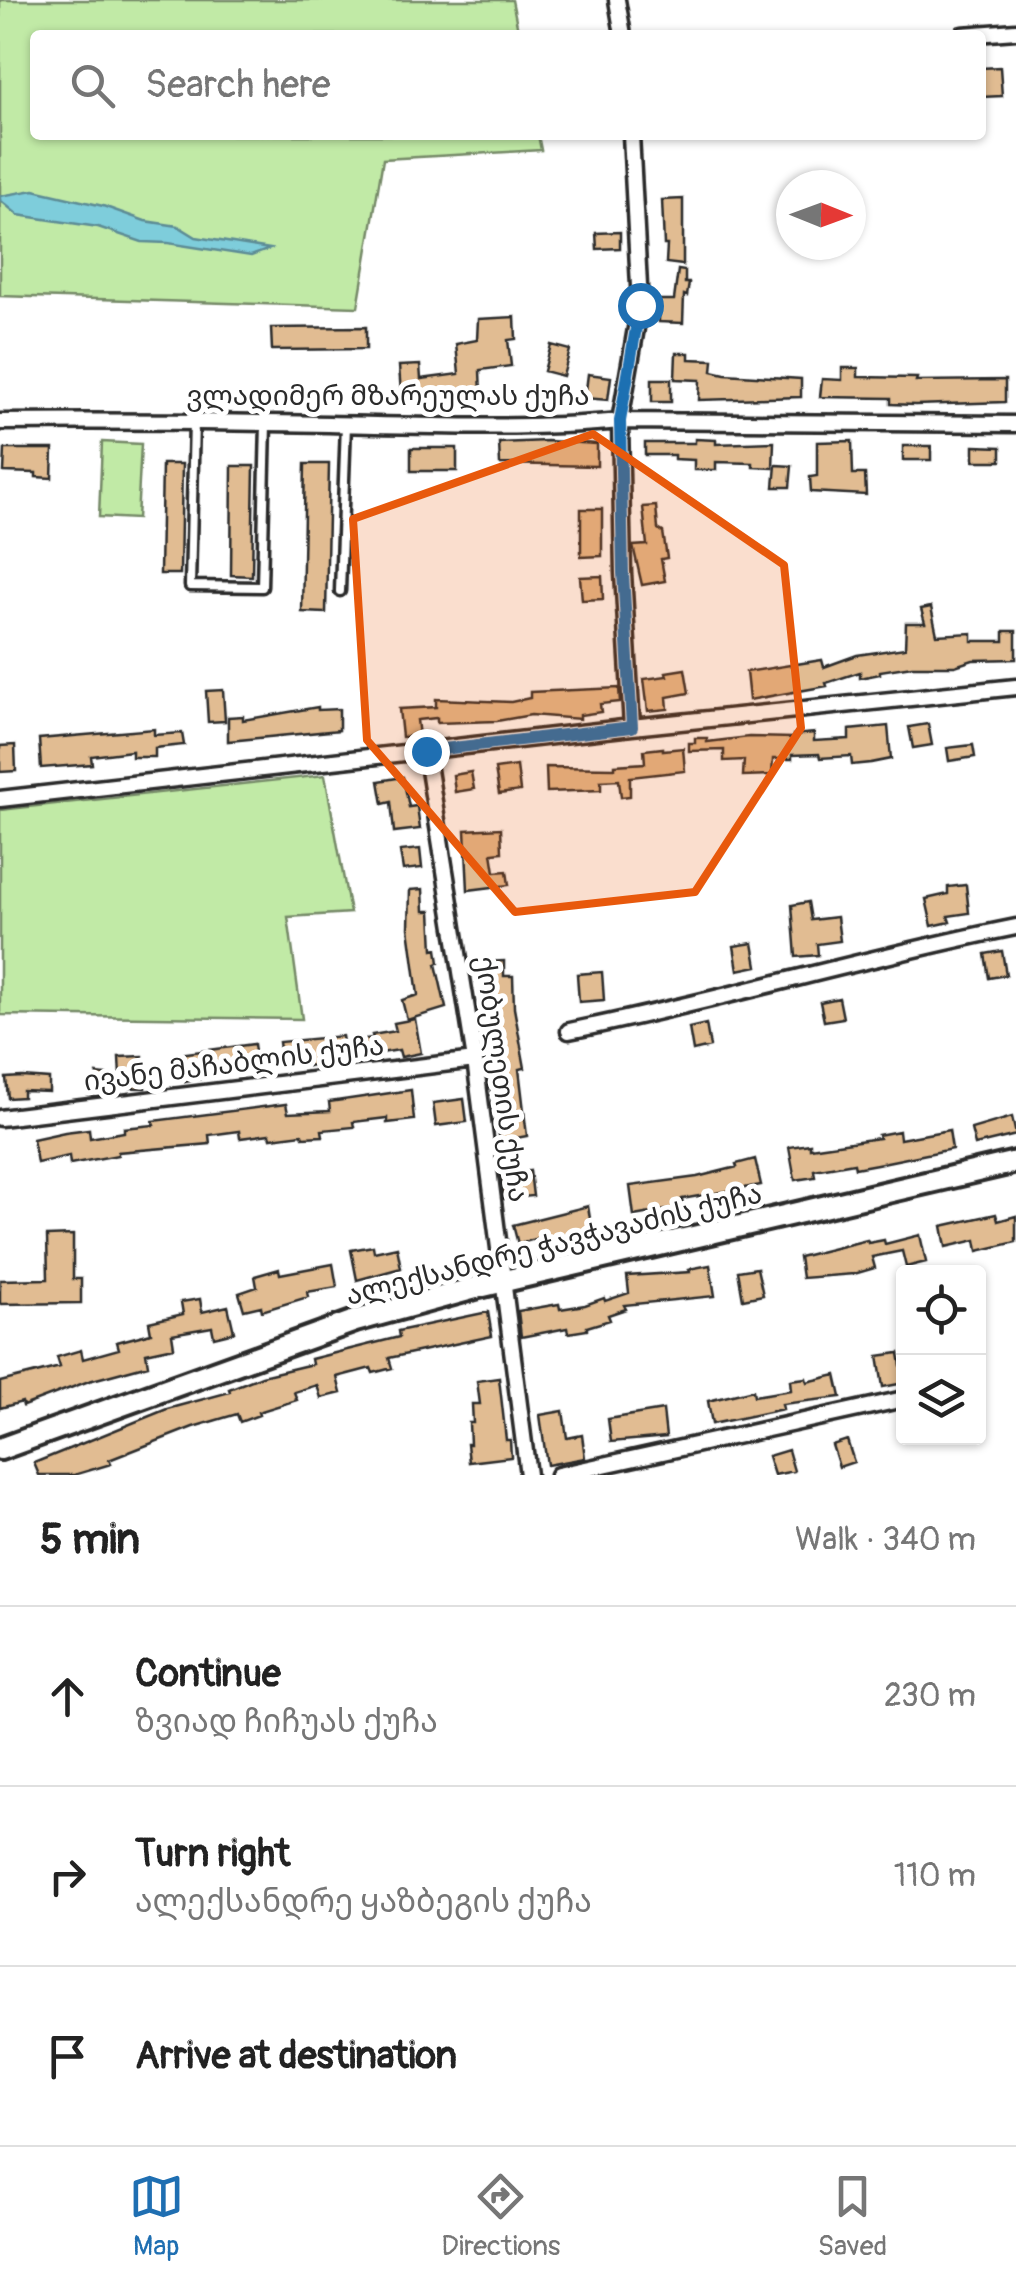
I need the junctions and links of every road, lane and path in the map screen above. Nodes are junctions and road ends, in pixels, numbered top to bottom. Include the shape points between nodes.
1 (618, 0) edge
2 (622, 30) edge
3 (1016, 32) edge
4 (986, 34) edge
5 (631, 140) edge
6 (194, 421) junction
7 (620, 421) junction
8 (0, 422) edge
9 (266, 422) junction
10 (346, 424) junction
11 (1016, 424) edge
12 (340, 592) dead end
13 (1016, 687) edge
14 (632, 727) junction
15 (426, 751) junction
16 (0, 799) edge
17 (1016, 926) edge
18 (569, 1031) dead end
19 (475, 1060) junction
20 (0, 1118) edge
21 (1016, 1162) edge
22 (503, 1280) junction
23 (896, 1401) edge
24 (0, 1449) edge
25 (528, 1475) edge
26 (558, 1475) edge

1 - 2 street
3 - 4 street
5 - 7 street via 640,305
6 - 8 street, ვლადიმერ მზარეულას ქუჩა
6 - 9 street, ვლადიმერ მზარეულას ქუჩა
6 - 9 lane via 190,586 262,587
7 - 10 street, ვლადიმერ მზარეულას ქუჩა
7 - 11 street, ვლადიმერ მზარეულას ქუჩა
7 - 14 street
9 - 10 street, ვლადიმერ მზარეულას ქუჩა
10 - 12 lane
13 - 14 street
14 - 15 street
15 - 16 street
15 - 19 street, ქობულეთის ქუჩა
17 - 18 street
19 - 20 street, ივანე მაჩაბლის ქუჩა
19 - 22 street, ქობულეთის ქუჩა
21 - 22 street, ალექსანდრე ჭავჭავაძის ქუჩა
22 - 24 street, ალექსანდრე ჭავჭავაძის ქუჩა via 356,1321
22 - 25 street, ქობულეთის ქუჩა
23 - 26 street

